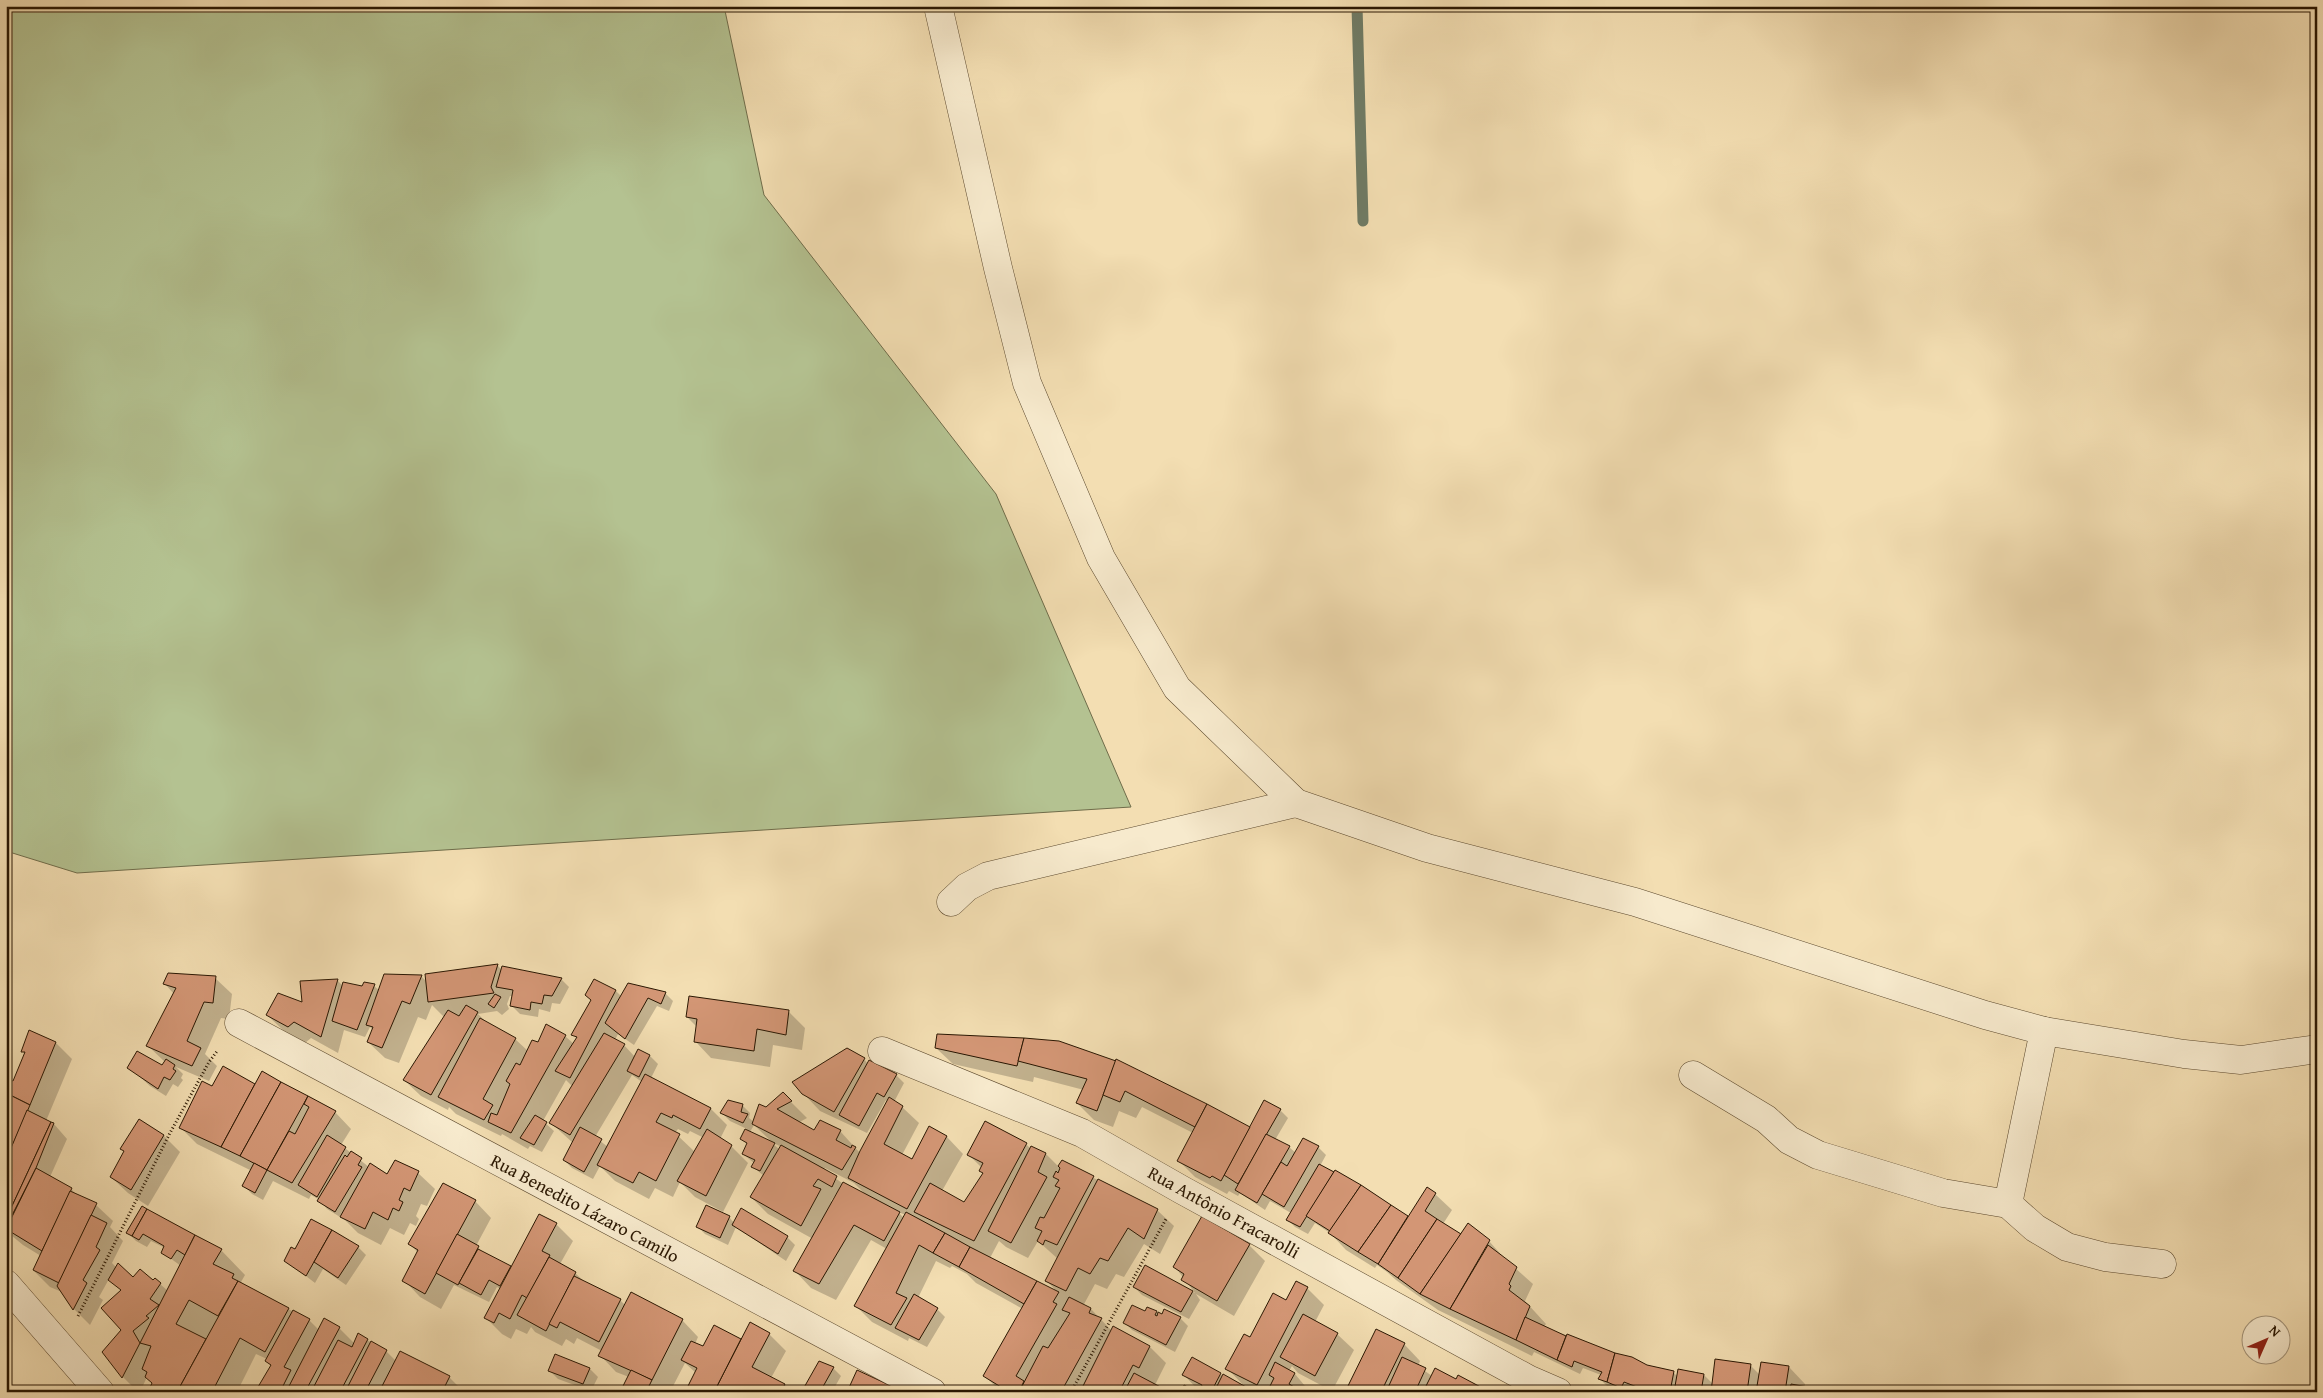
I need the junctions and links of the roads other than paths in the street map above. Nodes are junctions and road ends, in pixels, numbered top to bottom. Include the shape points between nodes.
1 (938, 6) edge
2 (1296, 803) junction
3 (951, 902) dead end
4 (238, 1024) road end
5 (2044, 1031) junction
6 (2317, 1049) edge
7 (882, 1050) dead end
8 (1693, 1075) dead end
9 (2008, 1204) junction
10 (2162, 1264) dead end
11 (6, 1284) edge
12 (100, 1392) edge
13 (932, 1392) edge
14 (1558, 1392) edge

1 - 2 street via 1027,383 1101,558 1177,688
2 - 3 street via 988,876 967,887
2 - 5 street via 1427,848 1635,902
4 - 13 street, Rua Benedito Lázaro Camilo
5 - 6 street via 2240,1060
5 - 9 street
7 - 14 street, Rua Antônio Fracarolli via 1082,1133
8 - 9 street via 1766,1119 1789,1140 1818,1155 1943,1193
9 - 10 street via 2035,1228 2067,1247 2105,1257
11 - 12 street

